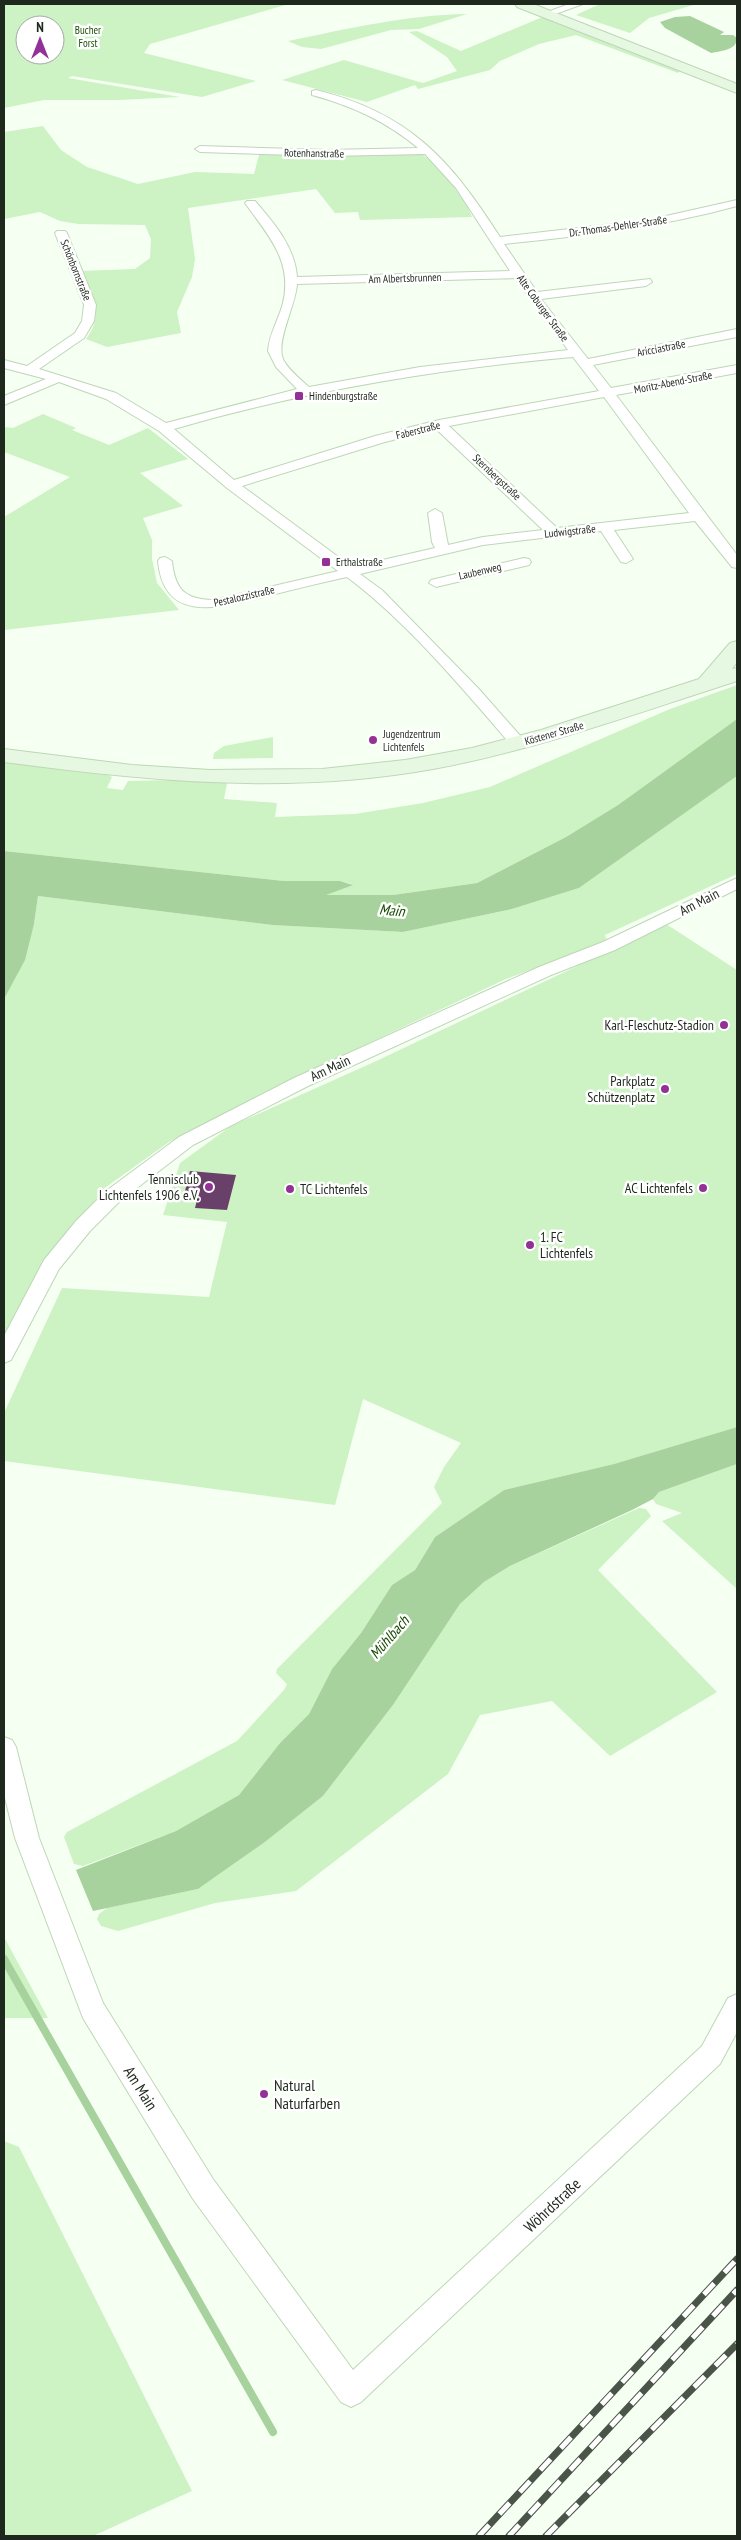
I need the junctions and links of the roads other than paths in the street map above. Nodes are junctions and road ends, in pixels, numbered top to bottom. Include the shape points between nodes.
1 (522, 4) edge
2 (578, 4) edge
3 (547, 14) junction
4 (737, 89) edge
5 (316, 93) dead end
6 (200, 149) dead end
7 (428, 152) junction
8 (251, 203) dead end
9 (737, 203) edge
10 (61, 233) dead end
11 (497, 241) junction
12 (518, 274) junction
13 (293, 281) junction
14 (646, 282) dead end
15 (534, 296) junction
16 (737, 333) edge
17 (581, 358) junction
18 (4, 364) edge
19 (737, 369) edge
20 (30, 370) junction
21 (58, 378) junction
22 (305, 390) junction
23 (609, 394) junction
24 (4, 401) edge
25 (439, 424) junction
26 (164, 428) junction
27 (232, 484) junction
28 (435, 513) dead end
29 (698, 516) junction
30 (605, 527) junction
31 (553, 532) junction
32 (503, 539) junction
33 (443, 549) junction
34 (410, 556) junction
35 (626, 558) dead end
36 (165, 561) dead end
37 (737, 564) edge
38 (348, 571) junction
39 (737, 647) edge
40 (737, 674) edge
41 (706, 684) junction
42 (518, 743) junction
43 (4, 756) edge
44 (737, 883) edge
45 (4, 1355) edge
46 (4, 1747) edge
47 (737, 2006) edge
48 (351, 2392) joint

1 - 3 street
2 - 3 street
3 - 4 street
5 - 7 street, Alte Coburger Straße via 371,111 410,135
6 - 7 street, Rotenhanstraße
7 - 11 street, Alte Coburger Straße via 447,170
8 - 13 street via 283,242
9 - 11 street, Dr.-Thomas-Dehler-Straße via 636,225
10 - 20 street, Schönbornstraße via 90,306 88,321 80,334
11 - 12 street, Alte Coburger Straße
12 - 13 street, Am Albertsbrunnen
12 - 15 street, Alte Coburger Straße
13 - 22 street via 274,350 278,361
14 - 15 street
15 - 17 street, Alte Coburger Straße
16 - 17 street, Aricciastraße
17 - 22 street via 444,367
17 - 23 street, Alte Coburger Straße
18 - 20 street
19 - 23 street, Moritz-Abend-Straße
20 - 21 street
21 - 24 street
21 - 26 street via 111,396
22 - 26 street
23 - 25 street, Faberstraße
23 - 29 street, Alte Coburger Straße
25 - 27 street, Faberstraße
25 - 31 street, Sternbergstraße
26 - 27 street
27 - 38 street
28 - 33 street
29 - 30 street, Ludwigstraße
29 - 37 street, Alte Coburger Straße
30 - 31 street, Ludwigstraße
30 - 35 street
31 - 32 street, Ludwigstraße
32 - 33 street, Ludwigstraße
32 - 34 street, Laubenweg via 527,565 438,585
33 - 34 street, Ludwigstraße
34 - 38 street, Ludwigstraße
36 - 38 street, Pestalozzistraße via 165,574 171,588 181,598 198,604 213,604
38 - 42 street via 378,593 425,640
39 - 41 street
40 - 41 street, Köstener Straße
41 - 42 street, Köstener Straße
42 - 43 street, Köstener Straße via 398,767 296,776 159,774
44 - 45 street, Am Main via 610,946 402,1034 186,1141 113,1196 82,1226 51,1266
46 - 48 street, Am Main via 28,1838 92,2009 203,2188
47 - 48 street, Wöhrdstraße via 711,2056

